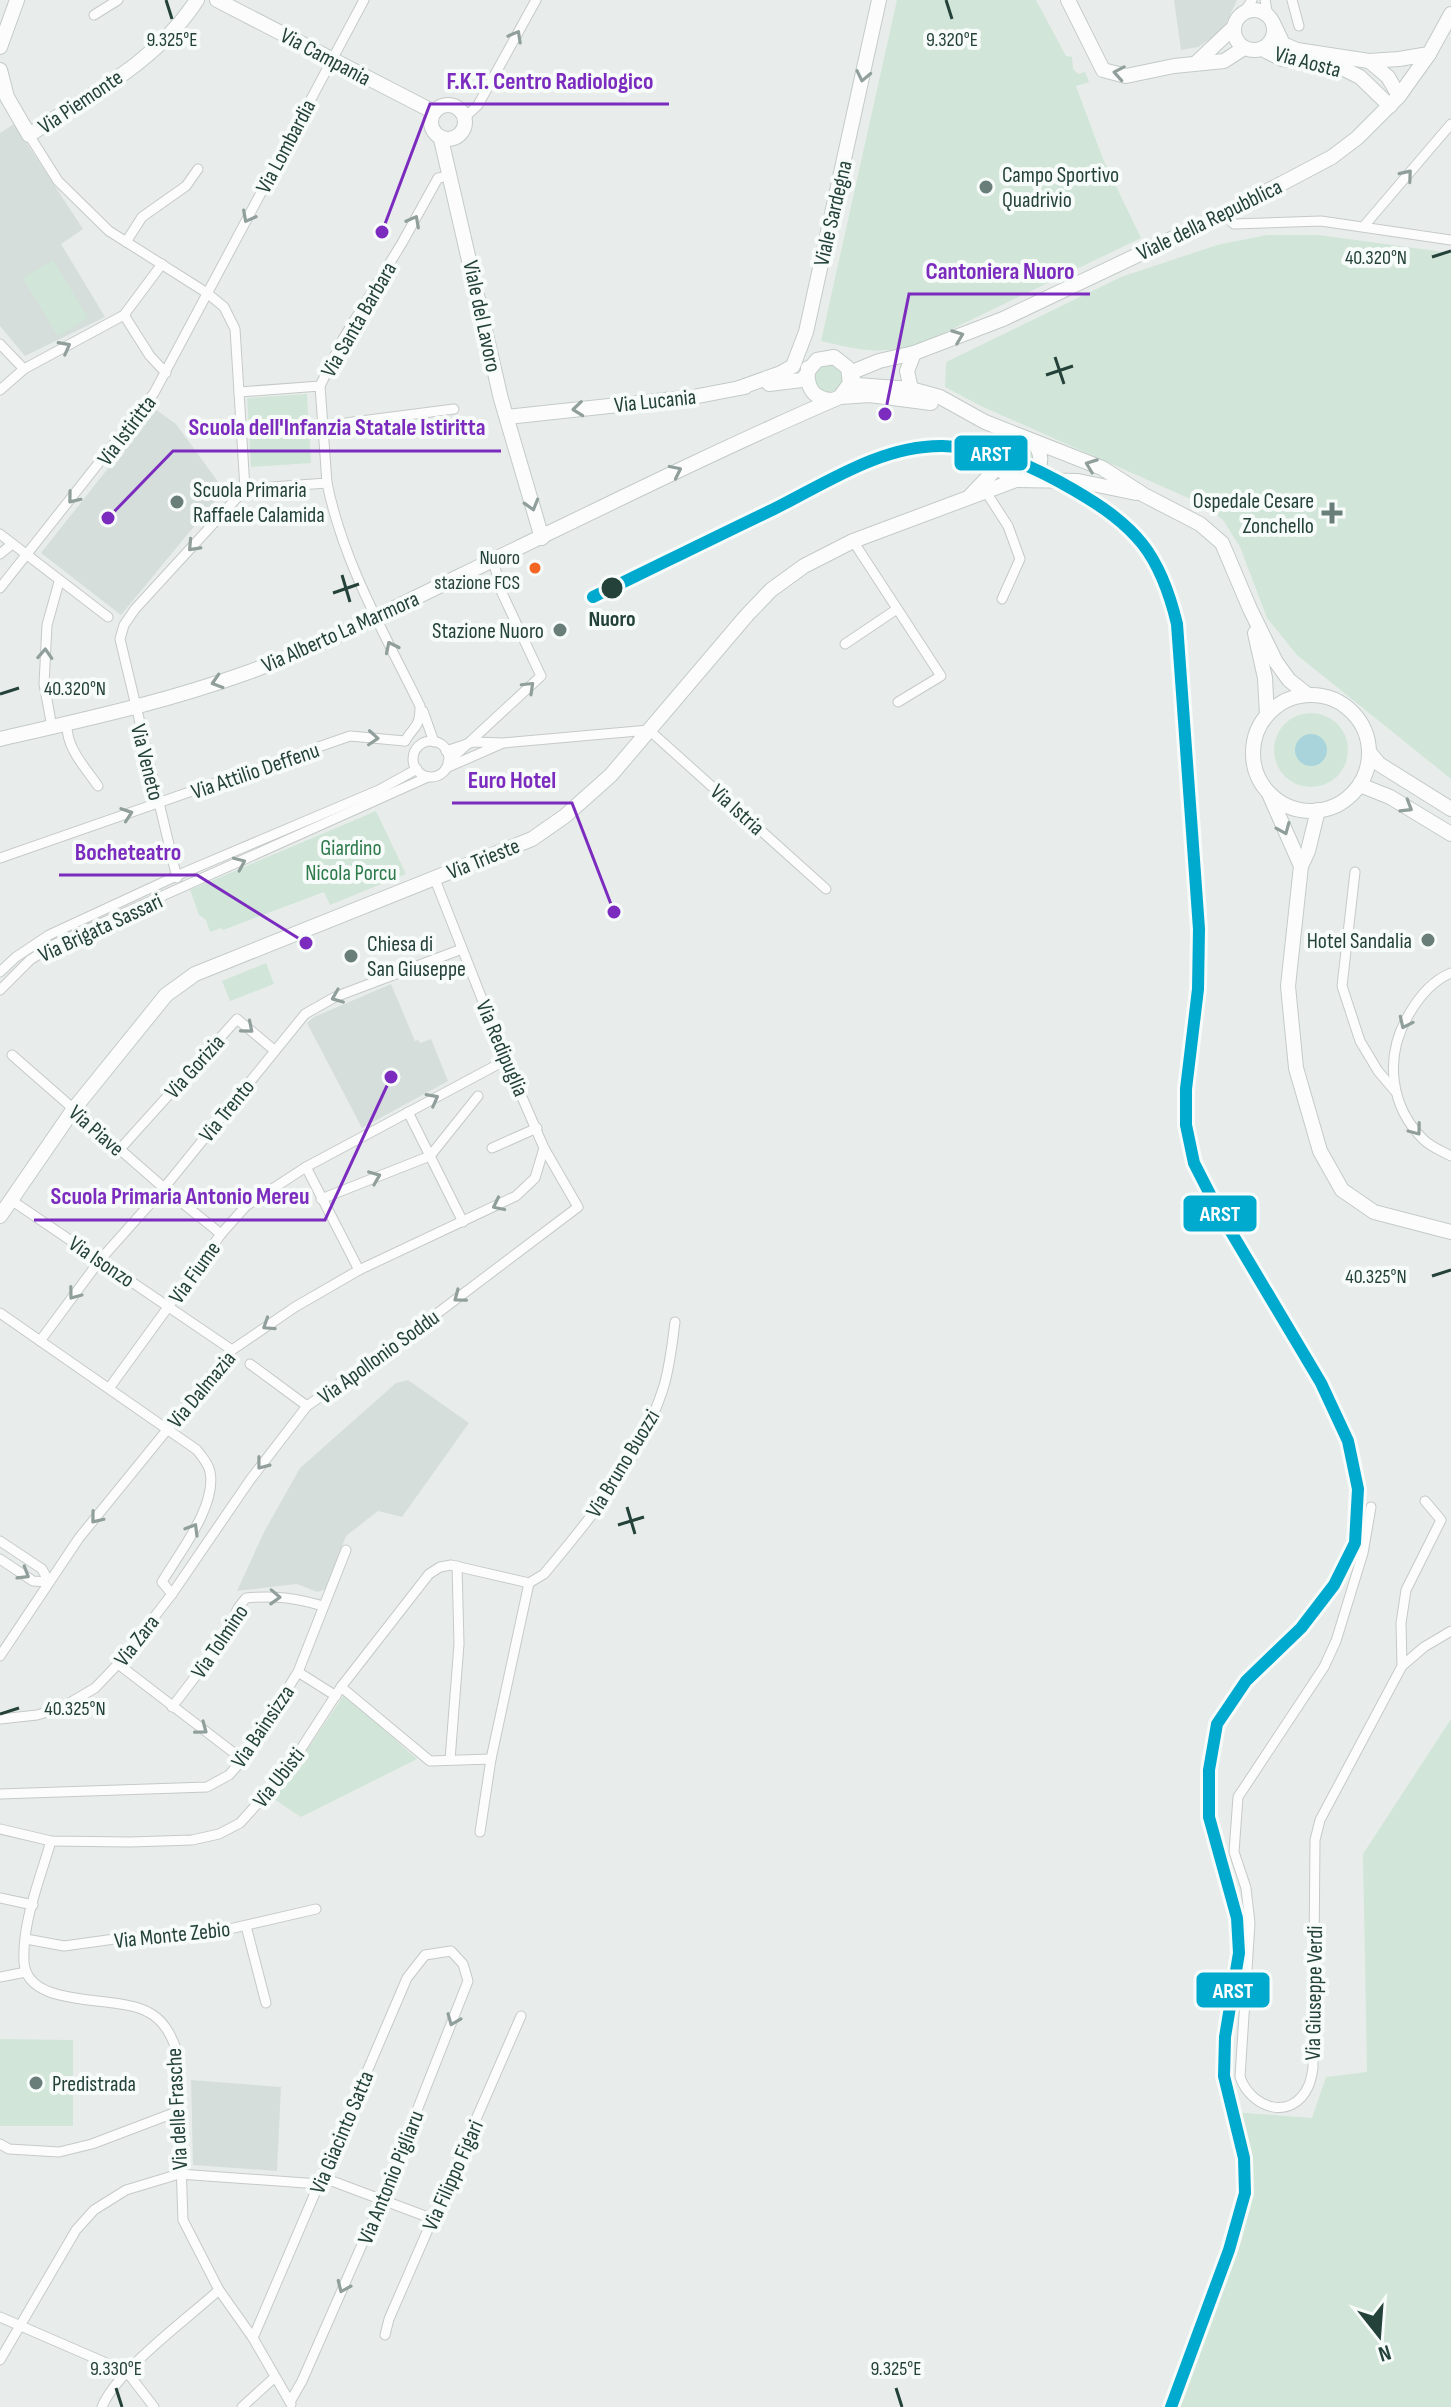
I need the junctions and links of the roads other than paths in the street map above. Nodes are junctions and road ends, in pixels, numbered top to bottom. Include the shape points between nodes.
1 (17, 0) edge
2 (118, 0) edge
3 (197, 0) edge
4 (217, 0) edge
5 (364, 0) edge
6 (536, 0) edge
7 (879, 0) edge
8 (1068, 0) edge
9 (1265, 0) edge
10 (1293, 1) edge
11 (1248, 6) edge
12 (1451, 14) edge
13 (94, 15) dead end
14 (6, 18) edge
15 (1270, 20) junction
16 (1299, 26) dead end
17 (1233, 28) junction
18 (0, 47) edge
19 (1244, 48) junction
20 (1262, 49) junction
21 (1429, 54) junction
22 (332, 59) junction
23 (1369, 61) junction
24 (1196, 63) junction
25 (0, 72) edge
26 (1394, 101) junction
27 (434, 112) junction
28 (464, 118) junction
29 (1451, 124) edge
30 (29, 135) junction
31 (441, 139) junction
32 (198, 169) dead end
33 (450, 176) junction
34 (1224, 214) junction
35 (1364, 226) junction
36 (1451, 240) edge
37 (126, 242) junction
38 (162, 264) junction
39 (207, 293) junction
40 (124, 315) junction
41 (806, 332) junction
42 (0, 344) edge
43 (914, 353) junction
44 (24, 369) junction
45 (166, 373) junction
46 (806, 375) junction
47 (850, 375) junction
48 (320, 386) junction
49 (739, 388) junction
50 (0, 390) edge
51 (239, 392) junction
52 (913, 395) junction
53 (837, 398) junction
54 (454, 409) dead end
55 (507, 417) junction
56 (985, 422) junction
57 (322, 426) junction
58 (1029, 441) junction
59 (999, 453) junction
60 (1021, 480) junction
61 (327, 483) junction
62 (245, 489) junction
63 (978, 494) junction
64 (1144, 495) junction
65 (0, 534) edge
66 (542, 538) junction
67 (853, 541) junction
68 (12, 544) junction
69 (0, 554) edge
70 (27, 555) junction
71 (493, 560) junction
72 (59, 582) junction
73 (0, 588) edge
74 (1002, 599) dead end
75 (897, 609) junction
76 (1250, 609) junction
77 (108, 617) dead end
78 (376, 617) junction
79 (845, 644) dead end
80 (1308, 695) junction
81 (898, 702) dead end
82 (420, 706) junction
83 (135, 707) junction
84 (1267, 715) junction
85 (59, 725) junction
86 (649, 730) junction
87 (0, 739) edge
88 (405, 741) junction
89 (434, 742) junction
90 (473, 742) junction
91 (503, 743) junction
92 (446, 751) junction
93 (1370, 753) junction
94 (413, 756) junction
95 (447, 765) junction
96 (417, 769) junction
97 (428, 777) junction
98 (1360, 785) junction
99 (98, 786) dead end
100 (1268, 792) junction
101 (159, 803) junction
102 (1451, 809) edge
103 (1318, 810) junction
104 (1451, 834) edge
105 (0, 858) edge
106 (1301, 866) junction
107 (1355, 872) dead end
108 (177, 876) junction
109 (434, 877) junction
110 (180, 889) junction
111 (826, 889) dead end
112 (462, 949) junction
113 (16, 957) junction
114 (0, 960) edge
115 (0, 972) edge
116 (1451, 973) edge
117 (0, 990) edge
118 (274, 1050) junction
119 (12, 1055) dead end
120 (506, 1060) junction
121 (1395, 1091) junction
122 (478, 1096) dead end
123 (73, 1110) junction
124 (408, 1112) junction
125 (537, 1128) junction
126 (492, 1148) dead end
127 (544, 1148) junction
128 (120, 1149) junction
129 (430, 1156) junction
130 (1451, 1156) edge
131 (306, 1167) junction
132 (164, 1188) junction
133 (321, 1199) junction
134 (11, 1200) junction
135 (0, 1216) edge
136 (463, 1222) junction
137 (1451, 1232) edge
138 (221, 1234) junction
139 (100, 1260) junction
140 (359, 1270) junction
141 (169, 1306) junction
142 (0, 1313) edge
143 (675, 1322) dead end
144 (40, 1341) junction
145 (232, 1350) junction
146 (250, 1364) dead end
147 (110, 1387) junction
148 (307, 1406) junction
149 (166, 1430) junction
150 (1425, 1501) dead end
151 (1371, 1507) dead end
152 (3, 1543) edge
153 (346, 1550) dead end
154 (0, 1557) edge
155 (457, 1566) junction
156 (49, 1582) junction
157 (529, 1583) junction
158 (172, 1594) junction
159 (323, 1606) junction
160 (1451, 1631) edge
161 (0, 1656) edge
162 (118, 1664) junction
163 (1402, 1666) junction
164 (298, 1672) junction
165 (338, 1691) junction
166 (172, 1707) junction
167 (0, 1719) edge
168 (245, 1757) junction
169 (491, 1759) junction
170 (450, 1760) junction
171 (0, 1794) edge
172 (0, 1829) edge
173 (480, 1832) dead end
174 (51, 1841) junction
175 (0, 1898) edge
176 (33, 1905) junction
177 (316, 1909) dead end
178 (246, 1926) junction
179 (26, 1939) junction
180 (451, 1951) joint
181 (26, 1972) junction
182 (0, 1977) edge
183 (266, 2003) dead end
184 (521, 2016) dead end
185 (179, 2111) junction
186 (0, 2144) edge
187 (179, 2174) junction
188 (319, 2184) junction
189 (382, 2199) junction
190 (433, 2219) junction
191 (219, 2290) junction
192 (0, 2317) edge
193 (20, 2325) junction
194 (385, 2335) dead end
195 (253, 2338) junction
196 (0, 2360) edge
197 (127, 2372) junction
198 (275, 2377) junction
199 (291, 2404) edge
200 (102, 2407) edge
201 (154, 2407) edge
202 (242, 2407) edge

1 - 14 street
2 - 13 street
3 - 30 street, Via Piemonte via 147,57
4 - 22 street, Via Campania
5 - 22 street, Via Lombardia
28 -> 6 street via 478,105
7 -> 41 street, Viale Sardegna
24 -> 8 street, Via Aosta via 1126,76 1103,70
9 - 15 street
10 - 16 street
11 - 15 street, Via Aosta
11 - 17 street, Via Aosta
12 - 21 street, Viale della Repubblica
14 - 18 street
15 - 20 street, Via Aosta via 1273,35
15 - 23 street, Via Aosta via 1283,44 1297,50
17 - 19 street, Via Aosta
17 - 24 street, Via Aosta
19 - 20 street, Via Aosta
19 - 24 street, Via Aosta via 1224,61
20 - 26 street, Via Aosta via 1282,59 1338,66
21 - 23 street, Via Aosta
21 - 26 street, Viale della Repubblica
22 - 27 street, Via Campania
22 -> 39 street, Via Lombardia
23 - 26 street, Via Aosta via 1388,77
25 - 30 street via 7,97
26 - 34 street, Viale della Repubblica via 1332,157
27 - 28 street via 448,105
27 - 31 street via 431,127
28 - 31 street via 461,133
35 -> 29 street
30 - 37 street via 58,181
31 - 33 street, Viale del Lavoro
32 - 37 street via 186,186 142,217
48 -> 33 street, Via Santa Barbara via 432,187 438,178
33 - 55 street, Viale del Lavoro
34 - 35 street via 1234,224 1321,221
43 -> 34 street, Viale della Repubblica via 1003,319
35 - 36 street
37 - 38 street
38 - 39 street
38 - 40 street
39 - 45 street, Via Istiritta
39 - 51 street via 224,307 235,329
44 -> 40 street
40 - 45 street
41 - 46 street
41 - 49 street, Viale Sardegna via 793,366
42 - 44 street
43 - 47 street, Viale della Repubblica
43 - 52 street via 907,371
44 - 50 street
45 -> 70 street, Via Istiritta via 140,414
46 - 47 street via 817,360 830,357 842,361
46 - 49 street, Via Lucania
46 - 53 street via 814,394
47 - 52 street via 857,385
47 - 53 street via 847,391
48 - 51 street
48 - 57 street
49 -> 55 street, Via Lucania
51 - 62 street
52 - 53 street
52 - 56 street via 940,397
66 -> 53 street, Via Alberto La Marmora via 678,469
54 - 57 street
55 -> 66 street, Viale del Lavoro
56 - 58 street
56 - 59 street via 996,435
57 - 61 street
58 - 59 street via 1010,439
58 - 60 street via 1040,453 1040,464
64 -> 58 street via 1102,468
59 - 60 street via 1000,470
59 - 63 street
60 - 63 street, Via Trieste
60 - 64 street via 1078,481
61 - 62 street
61 - 78 street via 339,530
62 -> 83 street, Via Veneto via 124,625 120,639
63 - 67 street, Via Trieste
63 - 74 street via 1008,526 1020,559
64 - 76 street via 1213,533
65 - 68 street
66 - 71 street, Via Alberto La Marmora
67 - 75 street
67 - 86 street, Via Trieste via 771,590
68 - 69 street
68 - 70 street
70 - 72 street
70 - 73 street, Via Istiritta
71 - 78 street, Via Alberto La Marmora
90 -> 71 street via 541,676 502,593
72 - 77 street
85 -> 72 street via 44,684 47,625
75 - 79 street
75 - 81 street via 941,676
76 - 80 street via 1276,662
76 - 84 street
82 -> 78 street
78 -> 83 street, Via Alberto La Marmora via 245,674
80 - 84 street via 1279,704
80 - 93 street via 1335,700 1356,716
82 - 88 street via 420,718
82 - 89 street
83 - 85 street, Via Alberto La Marmora
83 - 101 street, Via Veneto
84 - 100 street via 1253,754
85 - 87 street, Via Alberto La Marmora
85 - 99 street
86 - 91 street
86 - 109 street, Via Trieste via 593,794 532,839
86 - 111 street, Via Istria
88 - 94 street
101 -> 88 street, Via Attilio Deffenu via 350,736
89 - 92 street
89 - 94 street via 419,746
90 - 91 street
90 - 92 street
90 - 95 street
91 - 95 street
92 - 95 street
93 - 98 street
93 - 102 street via 1391,773
94 - 96 street
95 - 97 street
96 - 97 street
96 - 108 street, Via Brigata Sassari
110 -> 97 street, Via Brigata Sassari
98 - 103 street via 1342,802
98 -> 104 street
100 - 103 street via 1291,807
100 -> 106 street
105 -> 101 street, Via Attilio Deffenu
101 - 108 street, Via Veneto
103 - 106 street
106 - 137 street via 1288,986 1296,1068 1320,1151 1342,1190 1374,1212
107 - 121 street via 1342,986 1360,1041
108 - 110 street, Via Veneto
108 - 113 street, Via Brigata Sassari via 49,935
109 - 112 street, Via Redipuglia
109 - 123 street, Via Trieste via 180,983
110 - 117 street, Via Brigata Sassari via 55,944
112 -> 118 street, Via Trento via 321,1003
112 - 120 street, Via Redipuglia
113 - 114 street, Via Brigata Sassari
113 - 115 street, Via Brigata Sassari
116 -> 121 street via 1420,995 1405,1022 1395,1045
128 -> 118 street, Via Gorizia via 237,1019
118 - 132 street, Via Trento
119 - 123 street, Via Piave
124 -> 120 street, Via Fiume
120 - 125 street, Via Redipuglia
121 -> 130 street via 1426,1142
122 - 129 street
123 - 128 street, Via Piave
123 - 134 street, Via Trieste
124 - 129 street
124 - 131 street, Via Fiume
125 - 126 street
125 - 127 street, Via Redipuglia
127 -> 136 street, Via Dalmazia via 535,1178 516,1196
127 -> 148 street, Via Apollonio Soddu via 578,1207
128 - 132 street, Via Piave
133 -> 129 street
129 - 136 street
131 - 133 street
131 - 138 street, Via Fiume via 246,1206
132 - 138 street, Via Piave
132 - 139 street, Via Trento
133 - 140 street
134 - 135 street, Via Trieste
134 - 139 street, Via Isonzo
136 - 140 street, Via Dalmazia
138 - 141 street, Via Fiume
139 - 141 street, Via Isonzo
139 -> 144 street, Via Trento
140 -> 145 street, Via Dalmazia
141 - 145 street, Via Isonzo
141 - 147 street, Via Fiume
142 - 144 street
143 - 157 street, Via Bruno Buozzi via 663,1389 647,1429 589,1520 544,1574
144 - 147 street
145 - 149 street, Via Dalmazia
146 - 148 street
147 - 149 street
148 -> 158 street, Via Apollonio Soddu
149 -> 156 street, Via Dalmazia
158 -> 149 street, Via Zara via 162,1582 212,1493 210,1469 197,1450
150 - 163 street via 1441,1520 1406,1590
151 - 163 street, Via Giuseppe Verdi via 1336,1641 1238,1797 1234,1852 1250,1923 1240,2077 1246,2092 1269,2107 1297,2101 1313,2068 1315,1840 1320,1820
152 - 154 street
152 - 156 street via 42,1569
153 - 159 street, Via Bainsizza
154 -> 156 street via 33,1581
155 - 157 street
155 - 165 street, Via Ubisti via 429,1574
155 - 170 street via 459,1644
156 - 161 street, Via Dalmazia
157 - 169 street
158 - 162 street, Via Zara
159 - 164 street, Via Bainsizza
166 -> 159 street, Via Tolmino via 222,1642 246,1598 296,1598
160 - 163 street, Via Giuseppe Verdi
162 - 166 street
162 - 167 street, Via Zara via 95,1688 61,1708
164 - 165 street
164 - 168 street, Via Bainsizza
165 - 170 street via 430,1761
165 - 174 street, Via Ubisti via 276,1784 240,1823 219,1834 192,1840
166 -> 168 street
168 - 171 street, Via Bainsizza via 229,1775 207,1787
169 - 170 street
169 - 173 street
172 - 174 street, Via Ubisti
174 - 176 street
175 - 176 street
176 - 179 street
177 - 178 street, Via Monte Zebio
178 - 179 street, Via Monte Zebio via 64,1946
178 - 183 street
179 - 181 street
180 - 188 street, Via Giacinto Satta via 425,1955 407,1978
180 -> 189 street, Via Antonio Pigliaru via 463,1964 468,1981
181 - 182 street
181 - 185 street, Via delle Frasche via 36,1986 55,1995 131,2006 161,2021 177,2051
184 - 190 street, Via Filippo Figari
185 - 186 street via 59,2152
185 - 187 street, Via delle Frasche
187 - 188 street
187 - 191 street, Via delle Frasche via 183,2220
187 - 193 street via 126,2190 94,2210 76,2230
188 - 189 street via 332,2181
188 - 195 street, Via Giacinto Satta
189 - 190 street
189 -> 199 street, Via Antonio Pigliaru
190 - 194 street, Via Filippo Figari
191 - 195 street, Via delle Frasche
191 - 197 street
192 - 193 street
193 - 196 street
193 - 197 street
195 - 198 street, Via delle Frasche
197 - 200 street
197 - 201 street
198 - 199 street, Via delle Frasche
198 - 202 street

